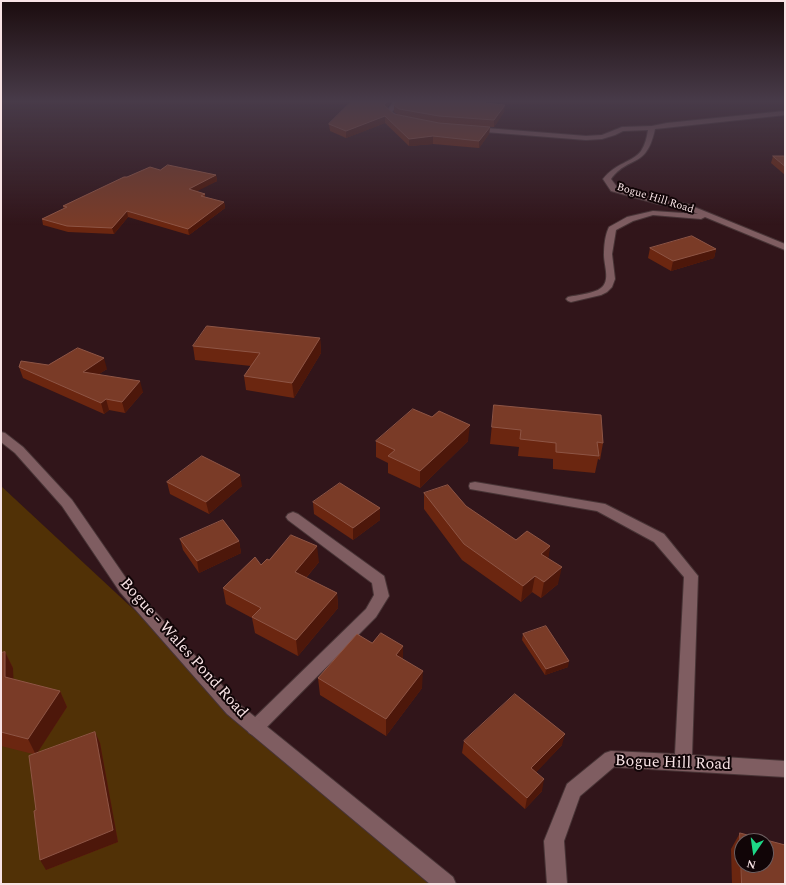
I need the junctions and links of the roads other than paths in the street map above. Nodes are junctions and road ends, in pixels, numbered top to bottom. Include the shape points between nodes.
1 (648, 142) edge
2 (710, 217) junction
3 (785, 247) edge
4 (571, 299) dead end
5 (1, 436) edge
6 (475, 486) dead end
7 (293, 517) dead end
8 (255, 728) junction
9 (683, 763) junction
10 (785, 770) edge
11 (446, 884) edge
12 (557, 884) edge

1 - 2 street, Bogue Hill Road via 642,154 612,171 608,179 614,189 658,202 684,206
2 - 3 street, Bogue Hill Road
2 - 4 street via 653,213 630,219 612,229 608,257 610,284 604,291
5 - 8 street, Bogue - Wales Pond Road via 19,450 67,503 125,588 233,709
6 - 9 street via 600,507 659,538 691,576
7 - 8 street via 379,580 382,596 371,613
8 - 11 street, Bogue - Wales Pond Road
9 - 10 street, Bogue Hill Road
9 - 12 street, Bogue Hill Road via 611,760 573,790 554,841

